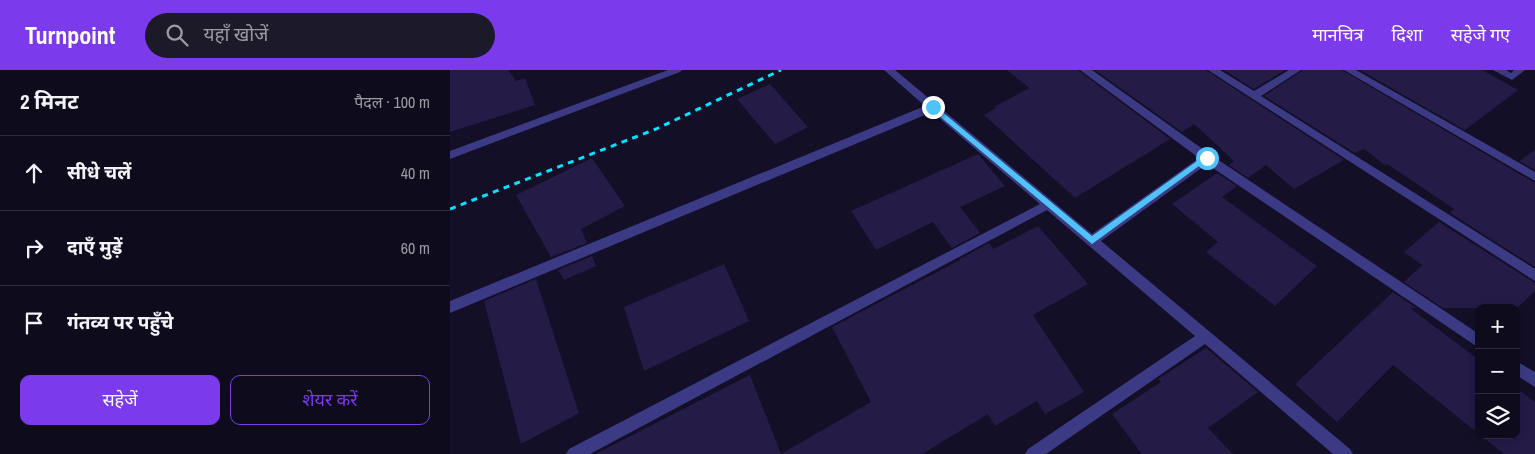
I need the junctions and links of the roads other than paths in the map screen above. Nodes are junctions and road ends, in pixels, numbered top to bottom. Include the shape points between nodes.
1 (677, 70) edge
2 (889, 70) edge
3 (1085, 70) edge
4 (1213, 70) edge
5 (1296, 70) edge
6 (1348, 70) edge
7 (1498, 70) edge
8 (1520, 70) edge
9 (1254, 96) junction
10 (933, 107) junction
11 (450, 155) edge
12 (1207, 158) junction
13 (1535, 177) edge
14 (1049, 204) junction
15 (1092, 240) junction
16 (1535, 276) edge
17 (450, 308) edge
18 (1206, 336) junction
19 (1475, 339) edge
20 (1520, 371) edge
21 (1535, 380) edge
22 (574, 454) edge
23 (1033, 454) edge
24 (1346, 454) edge

1 - 11 street
2 - 10 street
3 - 12 street
4 - 9 street
5 - 9 street
6 - 13 street
7 - 8 street via 1512,77
9 - 16 street
10 - 14 street
10 - 17 street
12 - 15 street
12 - 19 street
14 - 15 street
14 - 22 street
15 - 18 street
18 - 23 street
18 - 24 street
20 - 21 street

